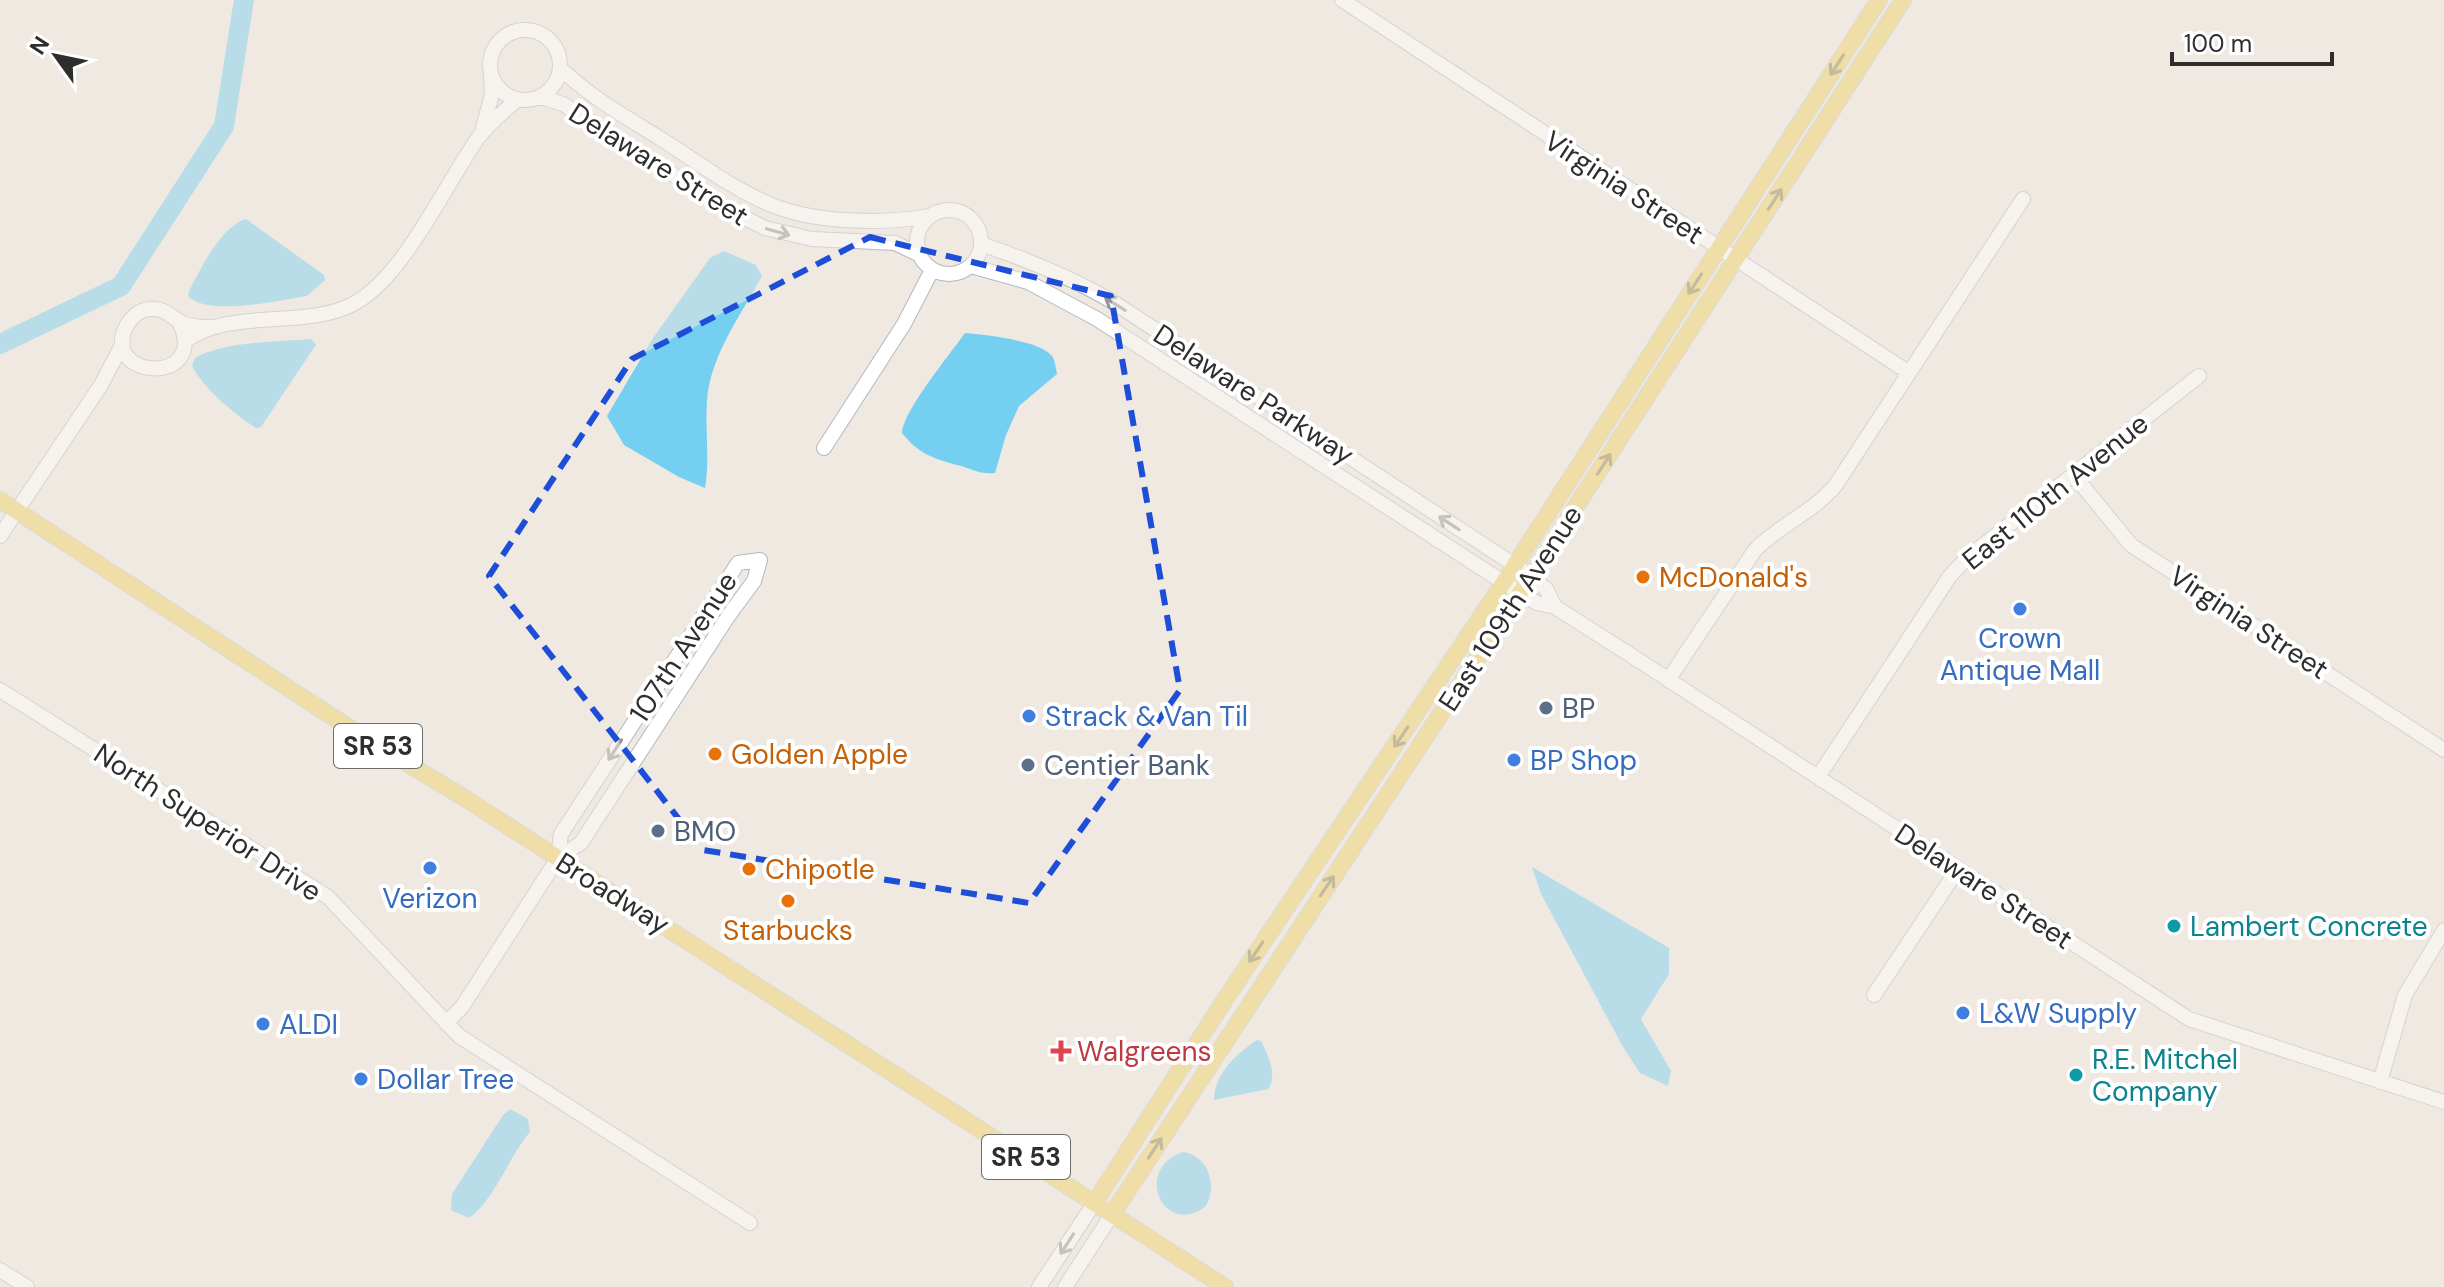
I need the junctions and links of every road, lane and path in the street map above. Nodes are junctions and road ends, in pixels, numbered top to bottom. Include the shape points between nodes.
1 (1342, 0) edge
2 (1879, 0) edge
3 (1903, 0) edge
4 (560, 68) junction
5 (491, 78) junction
6 (541, 97) junction
7 (517, 100) junction
8 (480, 136) junction
9 (2023, 199) dead end
10 (930, 216) junction
11 (981, 244) junction
12 (1717, 248) junction
13 (918, 254) junction
14 (1735, 261) junction
15 (971, 266) junction
16 (932, 270) junction
17 (179, 321) junction
18 (213, 327) junction
19 (185, 341) junction
20 (123, 343) junction
21 (136, 364) junction
22 (1908, 372) junction
23 (2199, 376) dead end
24 (101, 385) junction
25 (824, 448) dead end
26 (2073, 474) junction
27 (0, 500) edge
28 (16, 510) junction
29 (0, 536) edge
30 (1515, 566) junction
31 (1531, 576) junction
32 (1504, 582) junction
33 (1520, 593) junction
34 (1555, 607) junction
35 (1668, 680) junction
36 (0, 690) edge
37 (2444, 750) edge
38 (1818, 777) junction
39 (558, 858) junction
40 (1958, 869) junction
41 (2444, 930) edge
42 (1874, 995) dead end
43 (446, 1023) junction
44 (2380, 1082) junction
45 (2444, 1102) edge
46 (1095, 1202) junction
47 (1113, 1213) junction
48 (750, 1223) dead end
49 (0, 1270) edge
50 (27, 1287) edge
51 (1039, 1287) edge
52 (1065, 1287) edge
53 (1225, 1287) edge

1 - 12 street, Virginia Street
2 -> 12 main road, East 109th Avenue
14 -> 3 main road, East 109th Avenue
4 - 5 street via 546,36 524,29 495,45
4 - 6 street
4 - 10 street, Delaware Street via 588,93 778,208 866,221
5 - 7 street via 506,96
5 - 8 street
6 - 7 street
6 -> 13 street, Delaware Street via 575,111 765,228 812,239 895,243
7 - 8 street
8 - 18 street via 392,272 373,291 353,305 315,315
9 - 22 street
10 - 11 street via 949,209 969,216
10 - 13 street via 918,233
11 - 15 street
30 -> 11 street, Delaware Parkway via 1113,302 1076,280
12 - 14 street, Virginia Street
12 -> 30 main road, East 109th Avenue
13 - 16 street
14 - 22 street, Virginia Street
31 -> 14 main road, East 109th Avenue
15 - 16 street via 952,275
15 - 32 street, Delaware Parkway via 1028,282 1067,301
16 - 25 street via 904,324
17 - 18 street
17 - 19 street
17 - 20 street via 163,310 142,311 127,323
18 - 19 street
19 - 21 street via 169,366 149,370
20 - 21 street
20 - 24 street
21 - 24 street
22 - 35 street via 1835,486 1755,550
23 - 26 street, East 110th Avenue
24 - 28 street
26 - 37 street, Virginia Street via 2131,545
26 - 38 street, East 110th Avenue via 1950,576
27 - 28 main road, Broadway / SR 53
28 - 29 street
28 - 39 main road, Broadway / SR 53
30 - 31 street, Delaware Street
30 - 32 main road, East 109th Avenue
31 - 33 main road, East 109th Avenue
31 - 34 street, Delaware Street
32 - 33 street, Delaware Street
32 -> 46 main road, East 109th Avenue
33 - 34 street, Delaware Street
47 -> 33 main road, East 109th Avenue
34 - 35 street, Delaware Street
35 - 38 street, Delaware Street
36 - 43 street, North Superior Drive via 328,897
38 - 40 street, Delaware Street
39 -> 39 street, 107th Avenue via 581,843 754,581 760,560 738,563 561,834
39 - 43 street, 107th Avenue via 462,1007
39 - 46 main road, Broadway / SR 53
40 - 42 street
40 - 44 street, Delaware Street via 2189,1019
41 - 44 street via 2405,995
43 - 48 street, North Superior Drive
44 - 45 street, Delaware Street
46 - 47 main road, Broadway / SR 53
46 -> 51 street
47 - 52 street
47 - 53 main road, Broadway / SR 53
49 - 50 street

